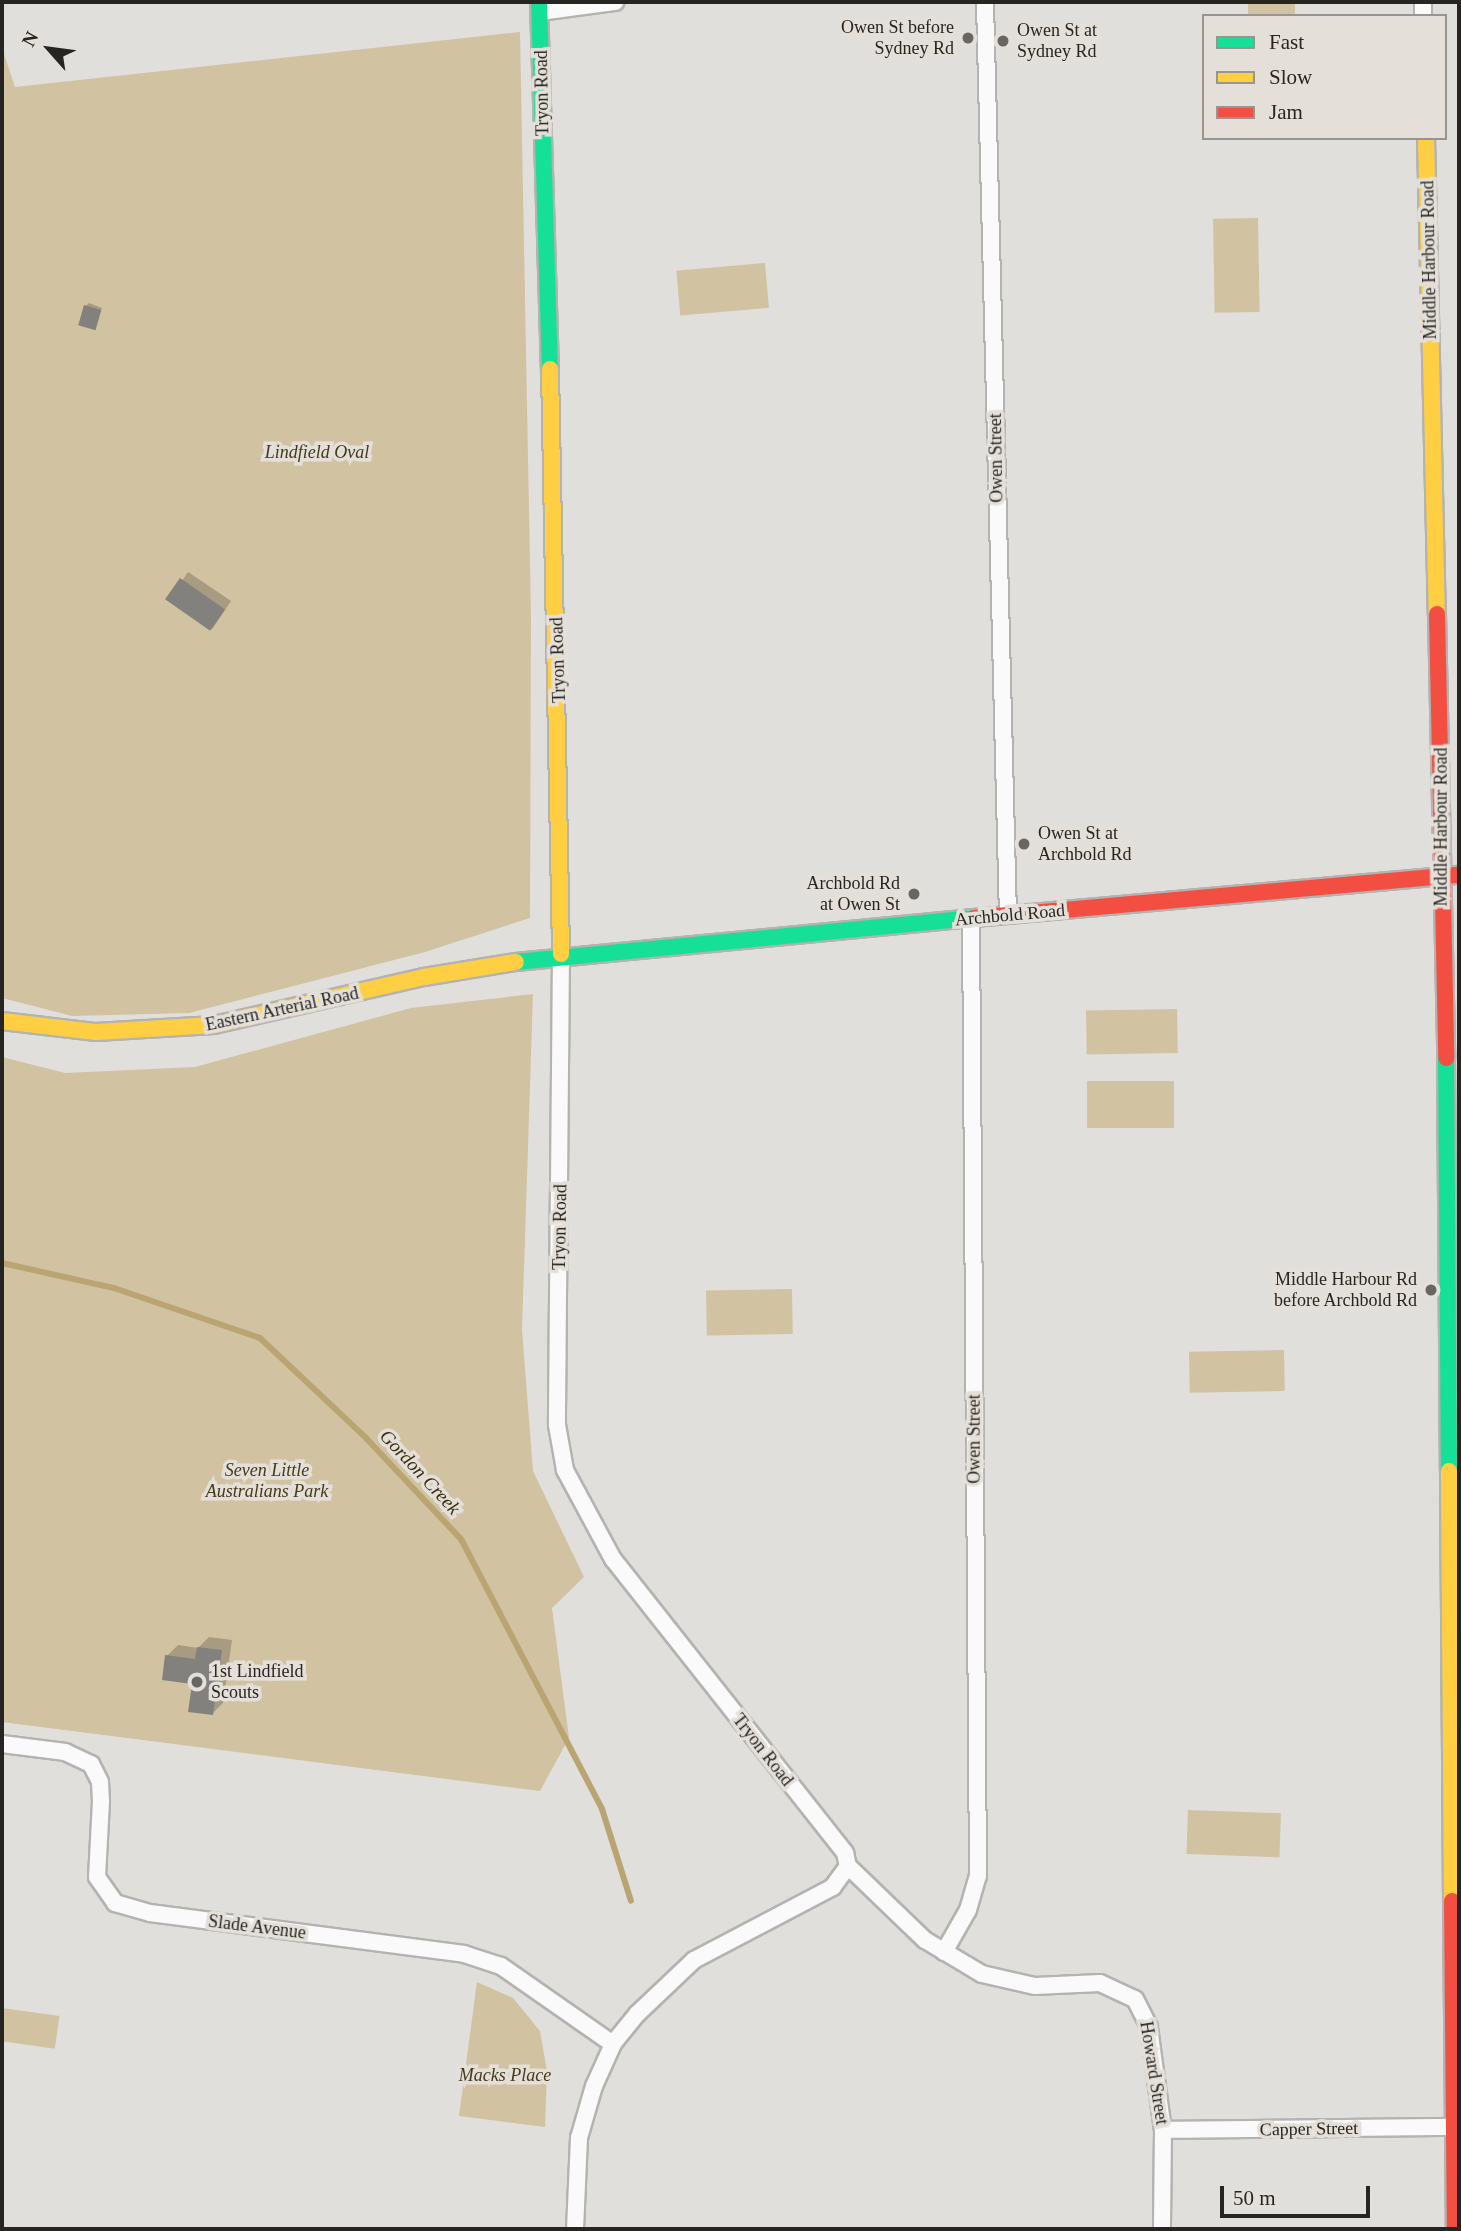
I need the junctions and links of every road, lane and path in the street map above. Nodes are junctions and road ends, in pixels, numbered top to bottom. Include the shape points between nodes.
1 (615, 2) edge
2 (985, 2) edge
3 (540, 7) edge
4 (1426, 140) edge
5 (1459, 875) edge
6 (1441, 877) junction
7 (1007, 915) junction
8 (971, 918) junction
9 (561, 954) junction
10 (2, 1021) edge
11 (2, 1744) edge
12 (848, 1866) junction
13 (944, 1952) junction
14 (1457, 2040) edge
15 (614, 2044) junction
16 (1454, 2127) junction
17 (1163, 2130) junction
18 (575, 2229) edge
19 (1162, 2229) edge
20 (1455, 2229) edge

1 - 3 street
2 - 7 street, Owen Street
3 - 9 street, Tryon Road via 559,690
4 - 6 street, Middle Harbour Road
5 - 6 street, Archbold Road
6 - 7 street, Archbold Road
6 - 14 street, Middle Harbour Road
7 - 8 street, Archbold Road
8 - 9 street, Archbold Road
8 - 13 street, Owen Street via 978,1876 968,1910
9 - 10 street, Eastern Arterial Road via 424,977 214,1025 96,1032
9 - 12 street, Tryon Road via 557,1425 565,1471 613,1559 845,1853
11 - 15 street, Slade Avenue via 65,1752 91,1764 100,1782 97,1877 115,1903 150,1913 464,1954 501,1966
12 - 13 street, Howard Street via 908,1926
12 - 15 street via 833,1887 694,1960 636,2014
13 - 17 street, Howard Street via 1000,1980 1035,1986 1100,1983 1135,1999 1149,2027
14 - 16 street, Middle Harbour Road
15 - 18 street via 594,2087 579,2138
16 - 17 street, Capper Street
16 - 20 street, Middle Harbour Road
17 - 19 street, Howard Street

